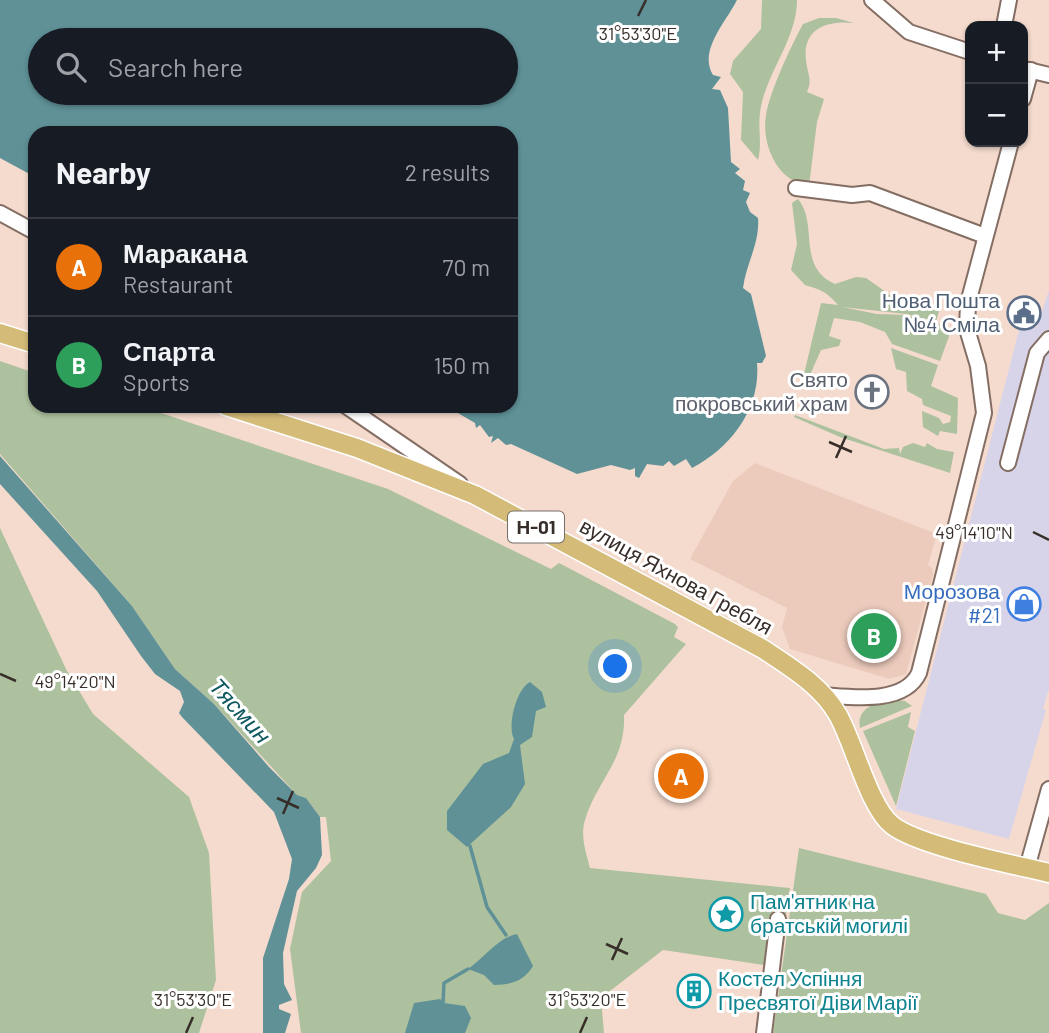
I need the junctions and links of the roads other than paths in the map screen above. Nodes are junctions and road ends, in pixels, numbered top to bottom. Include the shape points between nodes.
1 (872, 0) edge
2 (1009, 0) edge
3 (1005, 21) edge
4 (965, 50) edge
5 (1028, 69) edge
6 (1049, 75) edge
7 (1010, 147) edge
8 (796, 188) dead end
9 (0, 213) edge
10 (28, 228) edge
11 (985, 236) junction
12 (0, 333) edge
13 (1049, 339) edge
14 (28, 342) edge
15 (248, 413) edge
16 (356, 413) edge
17 (1008, 463) dead end
18 (475, 495) junction
19 (823, 695) junction
20 (859, 698) junction
21 (838, 714) junction
22 (1049, 789) edge
23 (1027, 868) junction
24 (1049, 873) edge
25 (778, 919) dead end
26 (764, 1033) edge

1 - 4 street via 909,32
2 - 3 street
5 - 6 street
7 - 11 street
8 - 11 street via 870,193
9 - 10 street
11 - 20 street via 968,303 967,329 984,413 919,673 909,686
12 - 14 main road
13 - 17 street via 1037,353
15 - 18 main road, вулиця Яхнова Гребля / Н-01 via 357,448
16 - 18 street
18 - 19 main road, вулиця Яхнова Гребля / Н-01 via 763,649
19 - 20 street
19 - 21 main road, Н-01
20 - 21 street via 846,702
21 - 23 main road, Н-01 via 878,806 892,826 920,839
22 - 23 street
23 - 24 main road, Н-01
25 - 26 street

